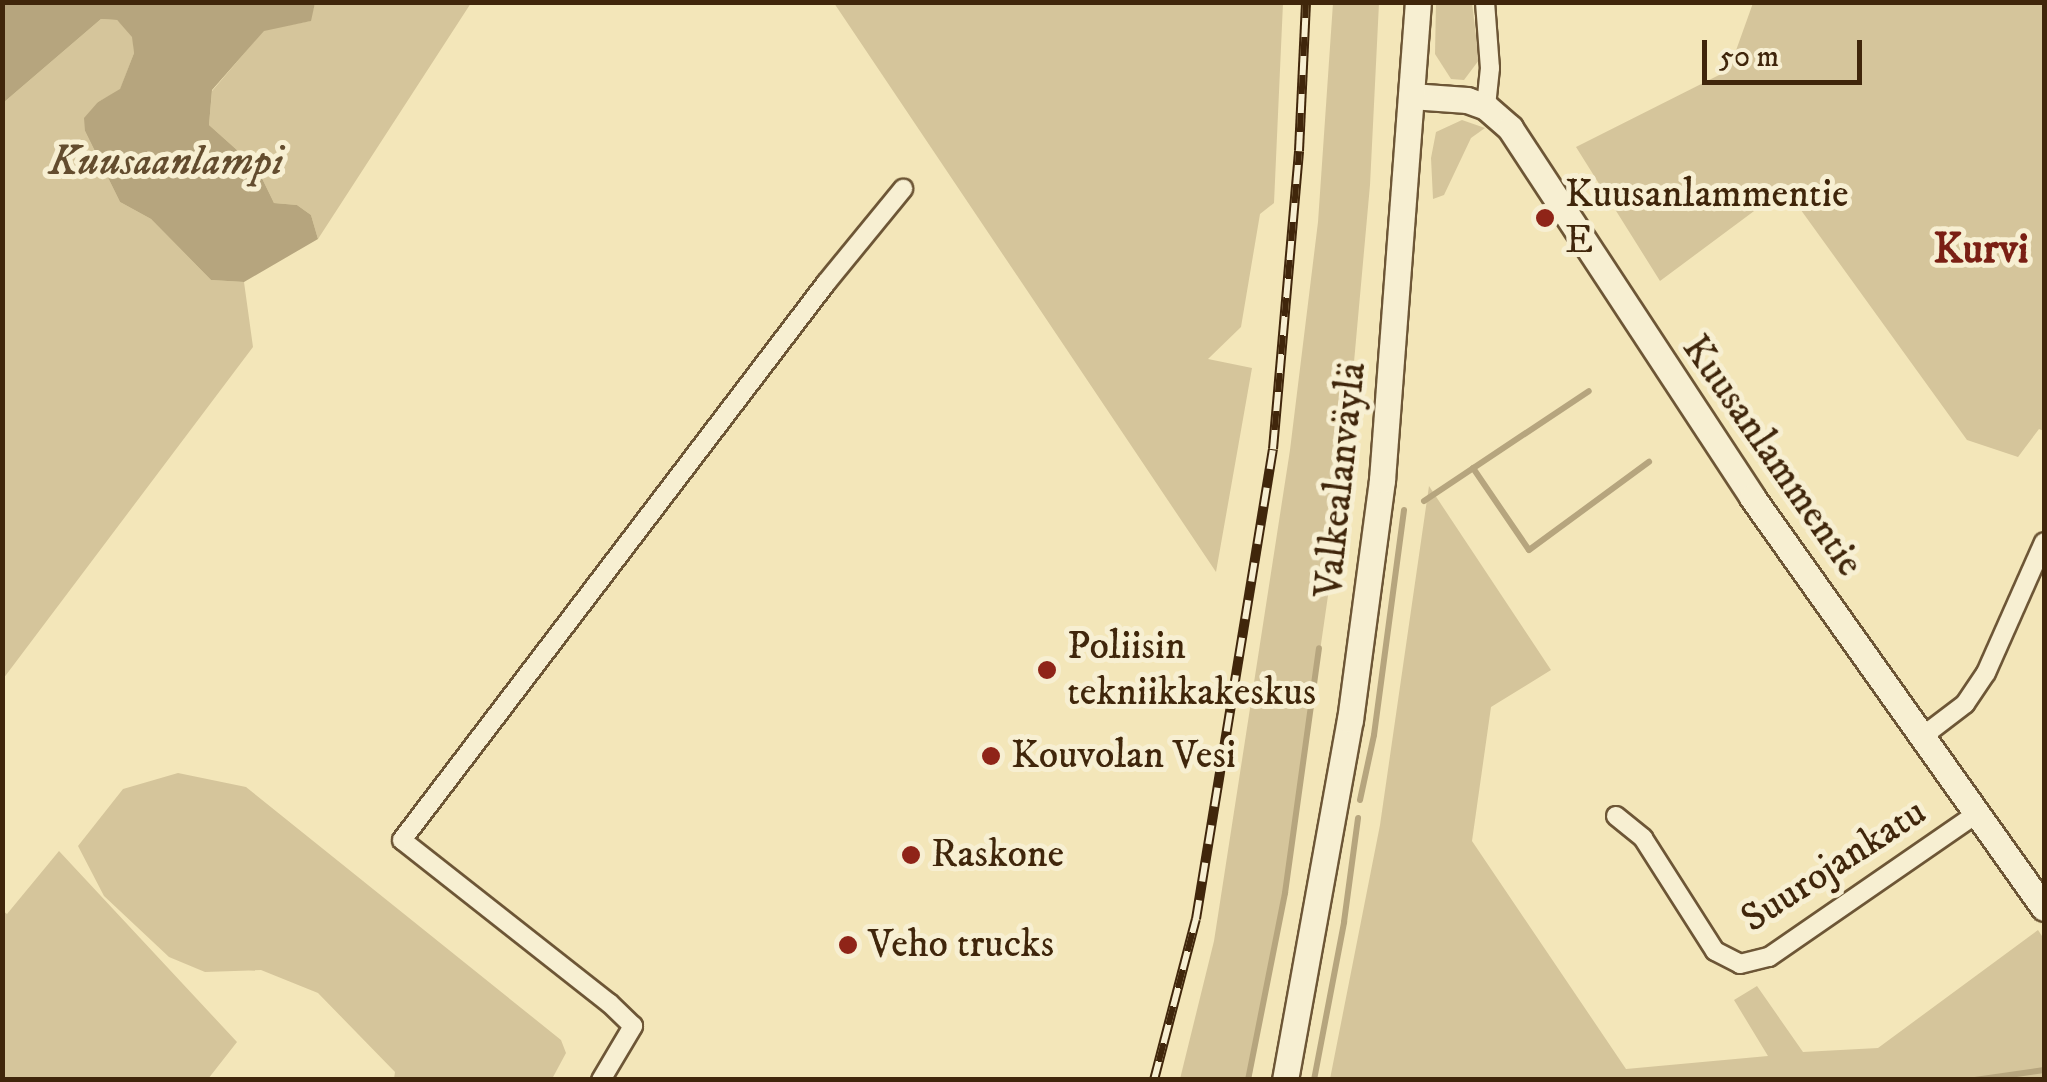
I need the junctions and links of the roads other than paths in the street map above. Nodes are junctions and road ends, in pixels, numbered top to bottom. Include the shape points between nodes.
1 (1418, 2) edge
2 (1485, 2) edge
3 (1411, 96) junction
4 (1486, 107) junction
5 (903, 188) dead end
6 (2044, 542) edge
7 (1923, 736) junction
8 (1979, 812) junction
9 (1616, 816) dead end
10 (2044, 908) edge
11 (602, 1080) edge
12 (1285, 1080) edge

1 - 3 main road, Valkealanväylä
2 - 4 street
3 - 4 main road
3 - 12 main road, Valkealanväylä via 1371,570
4 - 7 main road, Kuusanlammentie via 1510,128 1752,498
5 - 11 street via 402,840 633,1026
6 - 7 street via 1986,673 1965,704
7 - 8 main road, Kuusanlammentie
8 - 9 street, Suurojankatu via 1769,957 1740,964 1715,951 1643,838
8 - 10 main road, Kuusanlammentie

